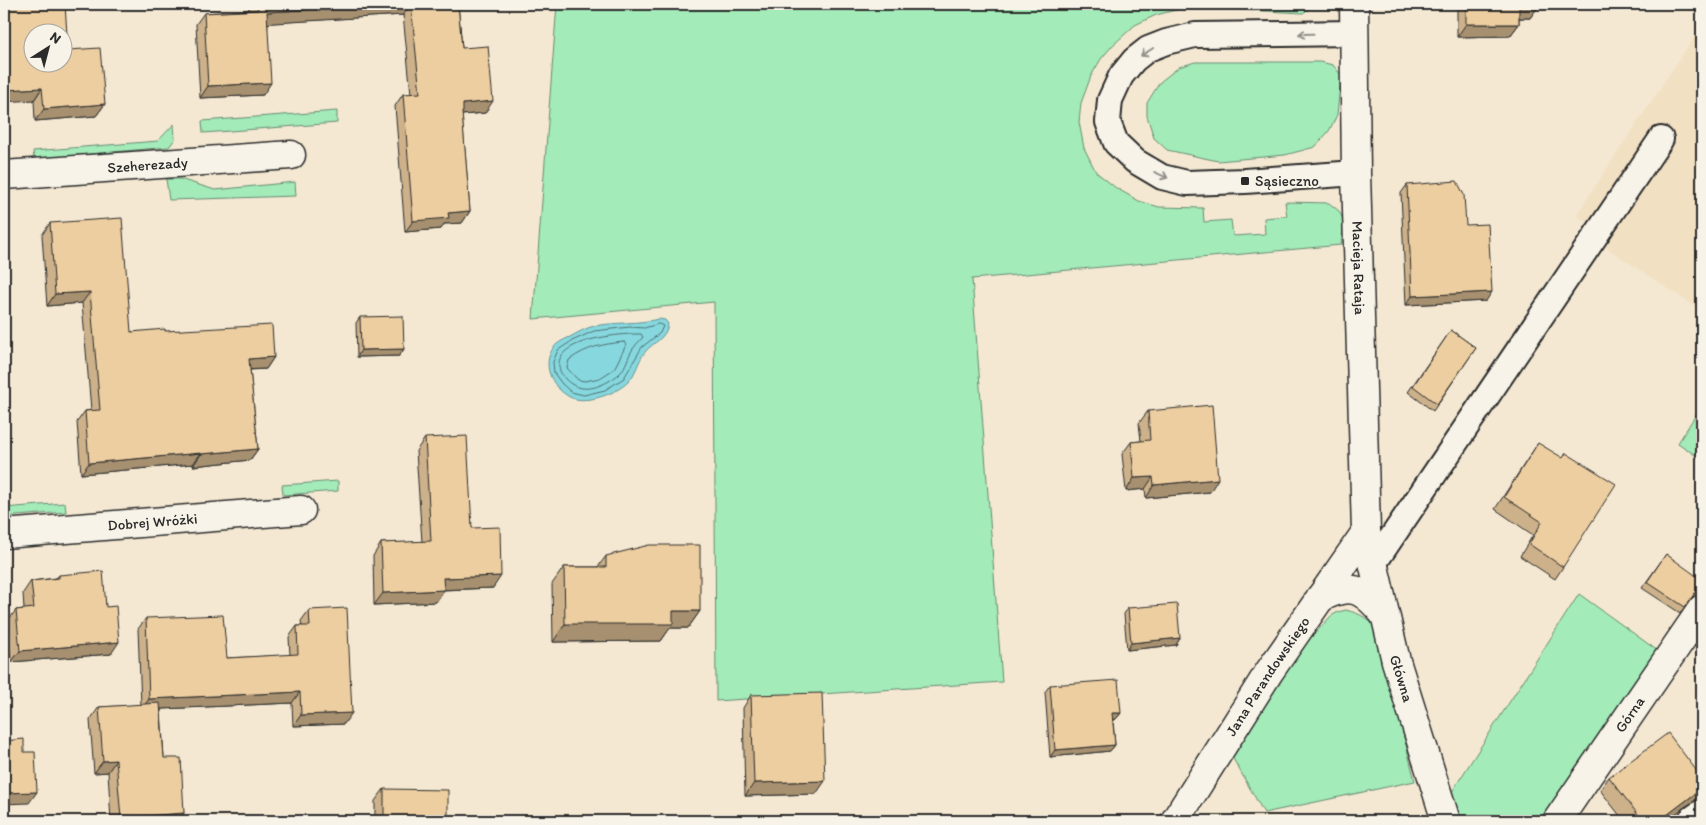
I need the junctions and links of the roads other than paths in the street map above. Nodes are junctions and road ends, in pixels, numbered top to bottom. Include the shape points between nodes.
1 (1354, 4) edge
2 (1355, 33) junction
3 (1661, 139) dead end
4 (291, 155) dead end
5 (1356, 173) junction
6 (4, 175) edge
7 (301, 510) dead end
8 (1366, 532) junction
9 (4, 534) edge
10 (1373, 565) junction
11 (1320, 598) junction
12 (1702, 609) edge
13 (1384, 614) junction
14 (1702, 814) edge
15 (1175, 821) edge
16 (1446, 821) edge
17 (1557, 821) edge
18 (1692, 821) edge

1 - 2 street, Macieja Rataja
2 - 5 street, Macieja Rataja
2 -> 5 lane via 1195,35 1166,42 1134,60 1121,76 1110,100 1108,122 1116,143 1135,161 1162,177 1187,183
3 - 10 lane
4 - 6 street, Szeherezady
5 - 8 street, Macieja Rataja
7 - 9 street, Dobrej Wróżki
8 - 10 street, Główna
8 - 11 street, Jana Parandowskiego
10 - 13 street, Główna
11 - 13 street via 1340,590 1359,591
11 - 15 street, Jana Parandowskiego
12 - 17 street, Górna
13 - 16 street, Główna
14 - 18 street

